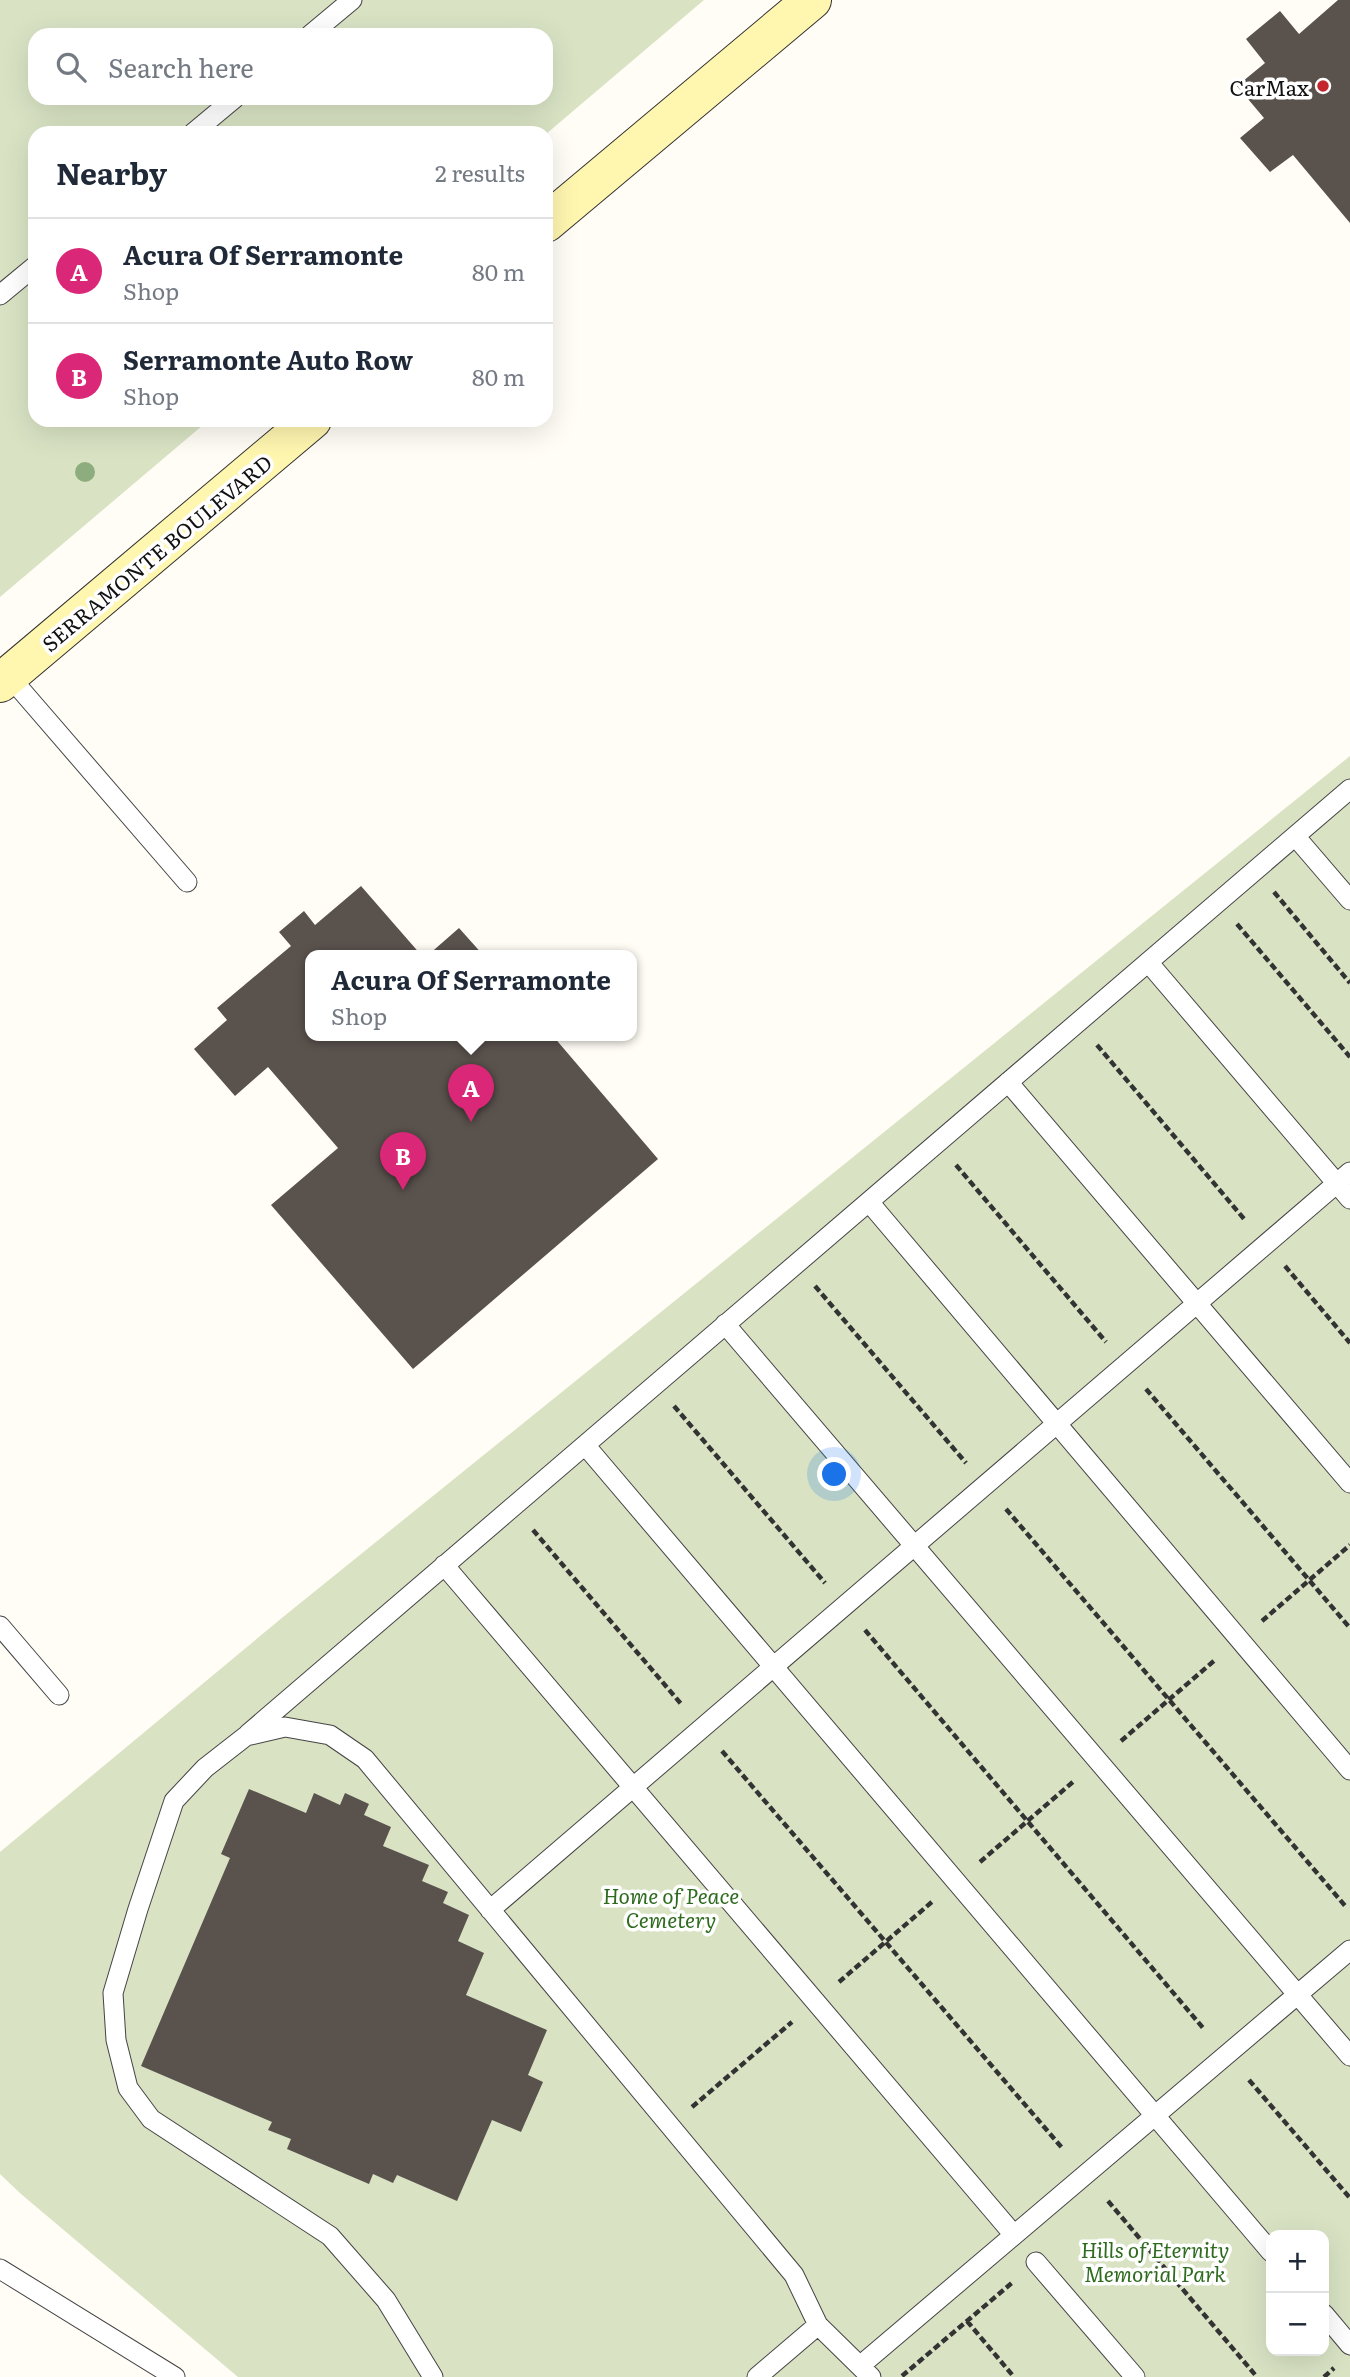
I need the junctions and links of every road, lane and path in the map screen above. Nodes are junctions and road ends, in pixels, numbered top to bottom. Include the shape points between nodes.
1 (352, 0) edge
2 (812, 0) edge
3 (318, 28) edge
4 (227, 105) edge
5 (201, 126) edge
6 (553, 217) edge
7 (28, 272) edge
8 (0, 295) edge
9 (304, 427) edge
10 (4, 679) edge
11 (1350, 789) edge
12 (1295, 836) junction
13 (1255, 870) junction
14 (187, 882) dead end
15 (1350, 900) edge
16 (1218, 902) junction
17 (1147, 962) junction
18 (1350, 982) edge
19 (1078, 1022) junction
20 (1350, 1057) edge
21 (1008, 1082) junction
22 (1343, 1177) edge
23 (1350, 1199) edge
24 (869, 1202) junction
25 (1265, 1244) junction
26 (796, 1264) junction
27 (1196, 1303) junction
28 (725, 1324) junction
29 (1350, 1343) edge
30 (656, 1384) junction
31 (1056, 1423) junction
32 (585, 1445) junction
33 (1350, 1483) edge
34 (984, 1484) junction
35 (513, 1506) junction
36 (914, 1544) junction
37 (1350, 1545) edge
38 (444, 1565) junction
39 (844, 1605) junction
40 (0, 1626) edge
41 (1239, 1640) junction
42 (773, 1666) junction
43 (59, 1695) dead end
44 (1169, 1700) junction
45 (702, 1727) junction
46 (246, 1736) junction
47 (1098, 1761) junction
48 (1350, 1770) edge
49 (633, 1787) junction
50 (1027, 1821) junction
51 (957, 1881) junction
52 (1347, 1908) dead end
53 (490, 1910) junction
54 (885, 1942) junction
55 (1350, 1950) edge
56 (1297, 1995) junction
57 (816, 2002) junction
58 (1205, 2029) dead end
59 (1350, 2056) edge
60 (1249, 2080) dead end
61 (1155, 2115) junction
62 (670, 2126) junction
63 (1063, 2149) dead end
64 (1350, 2198) edge
65 (1108, 2201) dead end
66 (1014, 2235) junction
67 (1266, 2246) edge
68 (1036, 2262) dead end
69 (0, 2269) edge
70 (1329, 2320) edge
71 (967, 2321) dead end
72 (818, 2325) junction
73 (1350, 2344) edge
74 (866, 2371) edge
75 (175, 2377) edge
76 (433, 2377) edge
77 (757, 2377) edge
78 (1014, 2377) edge
79 (1135, 2377) edge
80 (1257, 2377) edge

1 - 3 lane
2 - 6 main road
4 - 5 lane
7 - 8 lane
9 - 10 main road, SERRAMONTE BOULEVARD
10 - 14 lane
11 - 12 lane
12 - 13 lane
12 - 15 lane
13 - 16 lane
13 - 18 path
16 - 17 lane
16 - 20 path
17 - 19 lane
17 - 22 lane
19 - 21 lane
19 - 25 path
21 - 24 lane
21 - 27 lane
22 - 23 lane
22 - 25 lane
24 - 26 lane
24 - 31 lane
25 - 27 lane
25 - 29 path
26 - 28 lane
26 - 34 path
27 - 31 lane
27 - 33 lane
28 - 30 lane
28 - 36 lane
30 - 32 lane
30 - 39 path
31 - 34 lane
31 - 41 lane
32 - 35 lane
32 - 42 lane
34 - 36 lane
34 - 44 path
35 - 38 lane
35 - 45 path
36 - 39 lane
36 - 47 lane
37 - 41 path
38 - 46 lane
38 - 49 lane
39 - 42 lane
39 - 50 path
40 - 43 lane
41 - 44 path
41 - 48 lane
42 - 45 lane
42 - 51 lane
44 - 47 path
44 - 52 path
45 - 49 lane
45 - 54 path
46 - 53 lane via 285,1727 330,1735 365,1759
46 - 76 lane via 205,1768 174,1801 113,1993 116,2040 128,2088 151,2119 330,2236 386,2300
47 - 50 path
47 - 56 lane
49 - 53 lane
49 - 57 lane
50 - 51 path
50 - 58 path
51 - 54 path
51 - 61 lane
53 - 62 lane
54 - 57 path
54 - 63 path
55 - 56 lane
56 - 59 lane
56 - 61 lane
57 - 62 path
57 - 66 lane
60 - 64 path
61 - 66 lane
61 - 67 lane
62 - 72 lane via 794,2275
65 - 80 path
66 - 74 lane
68 - 79 lane
69 - 75 lane
70 - 73 lane
71 - 78 path
72 - 74 lane
72 - 77 lane

